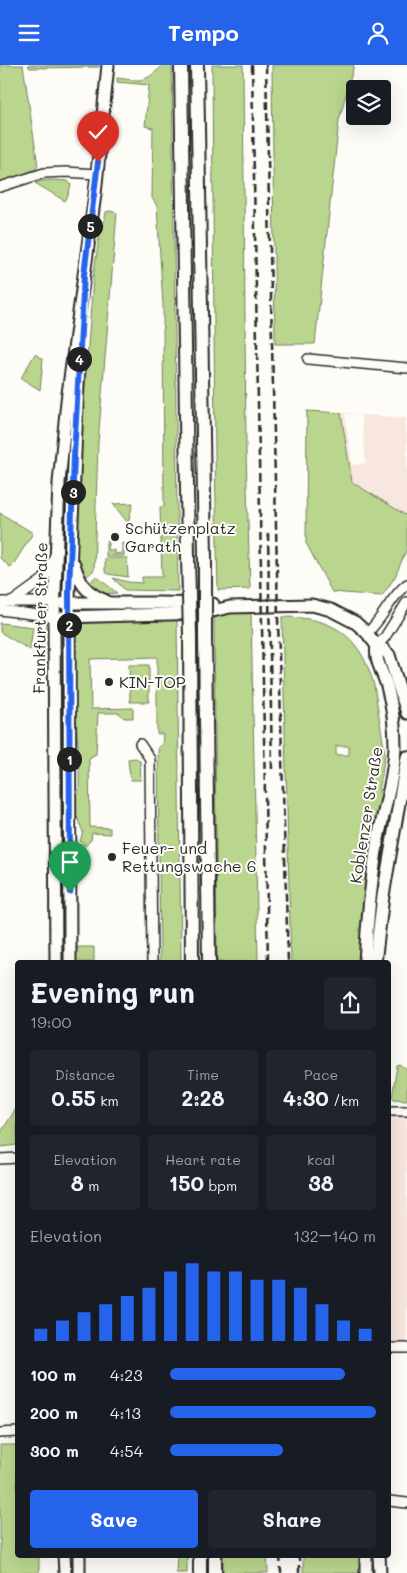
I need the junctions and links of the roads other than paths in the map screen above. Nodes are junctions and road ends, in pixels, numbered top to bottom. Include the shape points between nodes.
1 (181, 65) edge
2 (197, 65) edge
3 (107, 67) edge
4 (96, 174) junction
5 (0, 187) edge
6 (84, 275) junction
7 (308, 359) dead end
8 (407, 368) edge
9 (56, 553) junction
10 (70, 558) junction
11 (407, 584) edge
12 (0, 602) edge
13 (12, 602) junction
14 (407, 602) edge
15 (54, 603) junction
16 (70, 603) junction
17 (109, 603) junction
18 (230, 607) junction
19 (0, 610) edge
20 (54, 617) junction
21 (70, 617) junction
22 (367, 633) junction
23 (377, 646) junction
24 (407, 713) edge
25 (140, 744) dead end
26 (407, 757) edge
27 (56, 960) edge
28 (70, 960) edge
29 (152, 960) edge
30 (192, 960) edge
31 (208, 960) edge
32 (364, 960) edge
33 (375, 960) edge
34 (391, 1111) edge
35 (407, 1111) edge
36 (15, 1158) edge
37 (0, 1159) edge
38 (391, 1348) edge
39 (407, 1348) edge
40 (0, 1433) edge
41 (15, 1433) edge
42 (391, 1501) edge
43 (407, 1503) edge
44 (64, 1558) edge
45 (79, 1558) edge
46 (200, 1558) edge
47 (215, 1558) edge
48 (366, 1558) edge
49 (379, 1558) edge
50 (65, 1573) edge
51 (80, 1573) edge
52 (200, 1573) edge
53 (215, 1573) edge
54 (366, 1573) edge
55 (380, 1573) edge

1 - 30 highway, bridge
2 - 31 highway, bridge
3 - 4 main road, Frankfurter Straße
4 - 5 street via 44,173
4 - 6 main road, Frankfurter Straße
6 - 9 main road, Frankfurter Straße via 61,454
6 - 10 main road, Frankfurter Straße
7 - 8 street
9 - 13 street via 44,579
9 - 15 main road, Frankfurter Straße
10 - 16 main road, Frankfurter Straße
10 - 17 main road via 79,581 92,594
11 - 22 street
12 - 13 street
13 - 15 street
14 - 23 street
15 - 16 main road, Koblenzer Straße
15 - 20 main road, Frankfurter Straße
16 - 17 main road, Koblenzer Straße
16 - 21 main road, Frankfurter Straße
17 - 18 main road, Koblenzer Straße via 206,603
18 - 21 main road, Koblenzer Straße via 204,613
18 - 22 main road, Koblenzer Straße via 312,605 343,615
19 - 20 street
20 - 21 main road, Koblenzer Straße
20 - 27 main road, Frankfurter Straße
21 - 28 main road, Frankfurter Straße
22 - 23 main road, Koblenzer Straße
23 - 24 main road, Koblenzer Straße via 389,655
23 - 32 main road, Koblenzer Straße via 375,653 391,705 395,749 370,895
25 - 29 street via 150,759
26 - 33 main road, Koblenzer Straße via 387,867
34 - 35 street
36 - 37 street
38 - 39 street
40 - 41 street
42 - 43 street
44 - 50 main road
45 - 51 main road
46 - 52 highway
47 - 53 highway
48 - 54 main road
49 - 55 main road

